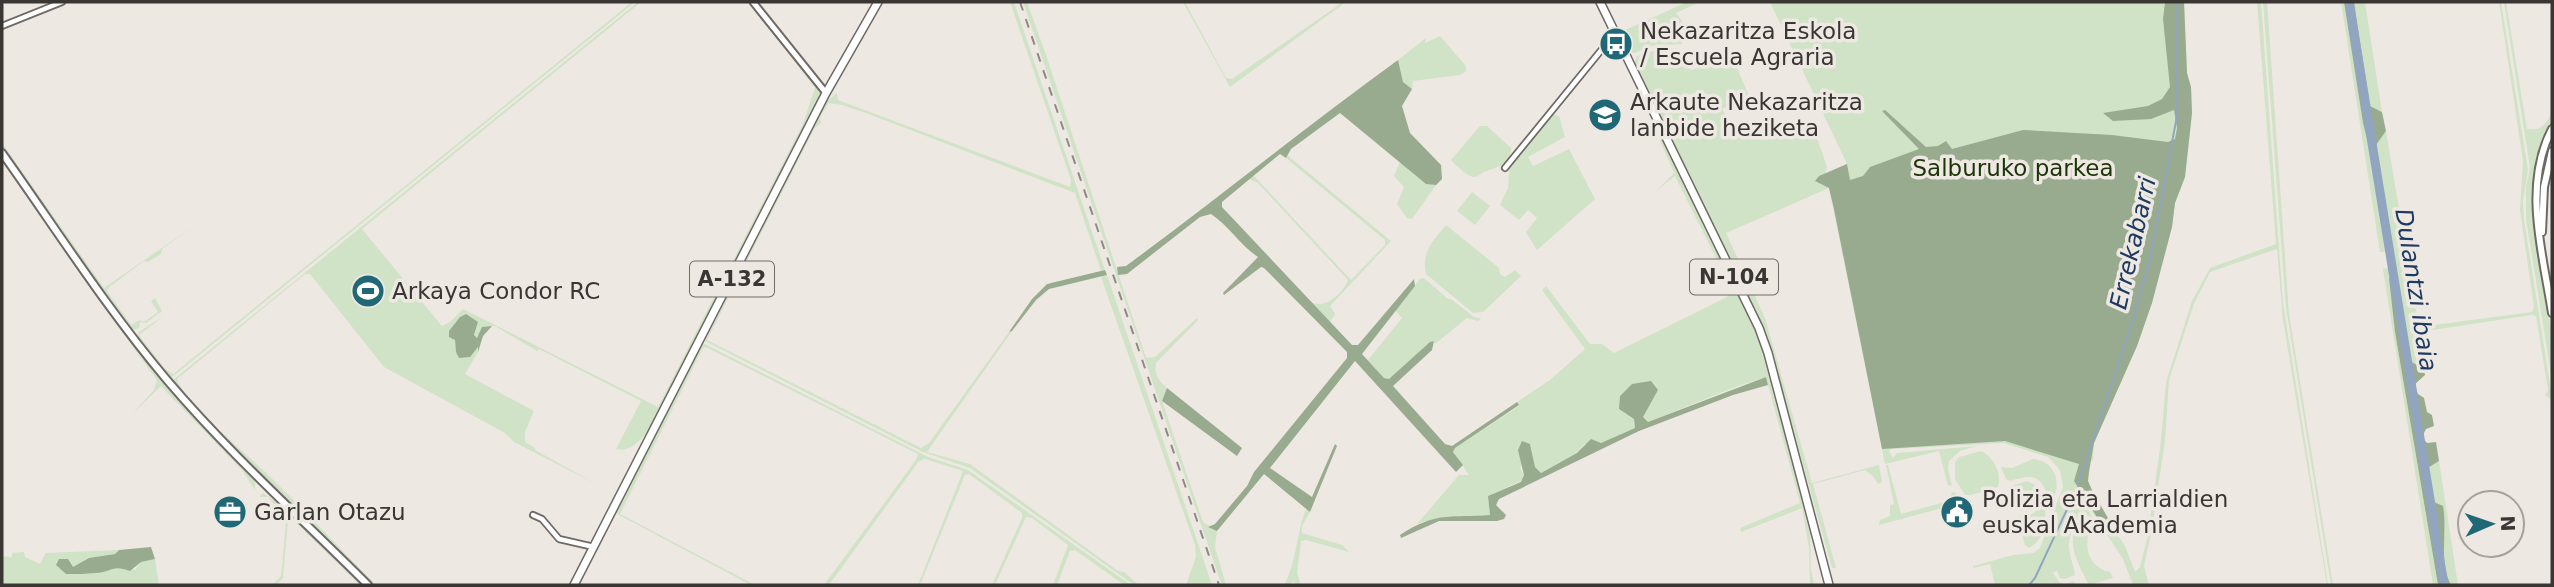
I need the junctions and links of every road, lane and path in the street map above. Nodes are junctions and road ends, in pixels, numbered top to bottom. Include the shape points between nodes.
1 (62, 2) edge
2 (753, 2) edge
3 (878, 2) edge
4 (1601, 2) edge
5 (2, 26) edge
6 (1618, 38) junction
7 (826, 93) junction
8 (2552, 129) edge
9 (2552, 152) edge
10 (2, 153) edge
11 (1505, 168) dead end
12 (2545, 265) junction
13 (2552, 313) edge
14 (533, 515) dead end
15 (594, 547) junction
16 (368, 585) edge
17 (574, 585) edge
18 (1829, 585) edge

1 - 5 street
2 - 7 street
3 - 7 main road, A-132
4 - 6 main road, N-104
6 - 11 street via 1603,48
6 - 18 main road, N-104 via 1759,328
7 - 15 main road, A-132
8 - 12 main road via 2542,156 2536,202
9 - 12 main road via 2542,206
10 - 16 main road via 168,381
12 - 13 main road
14 - 15 street via 559,539
15 - 17 main road, A-132

